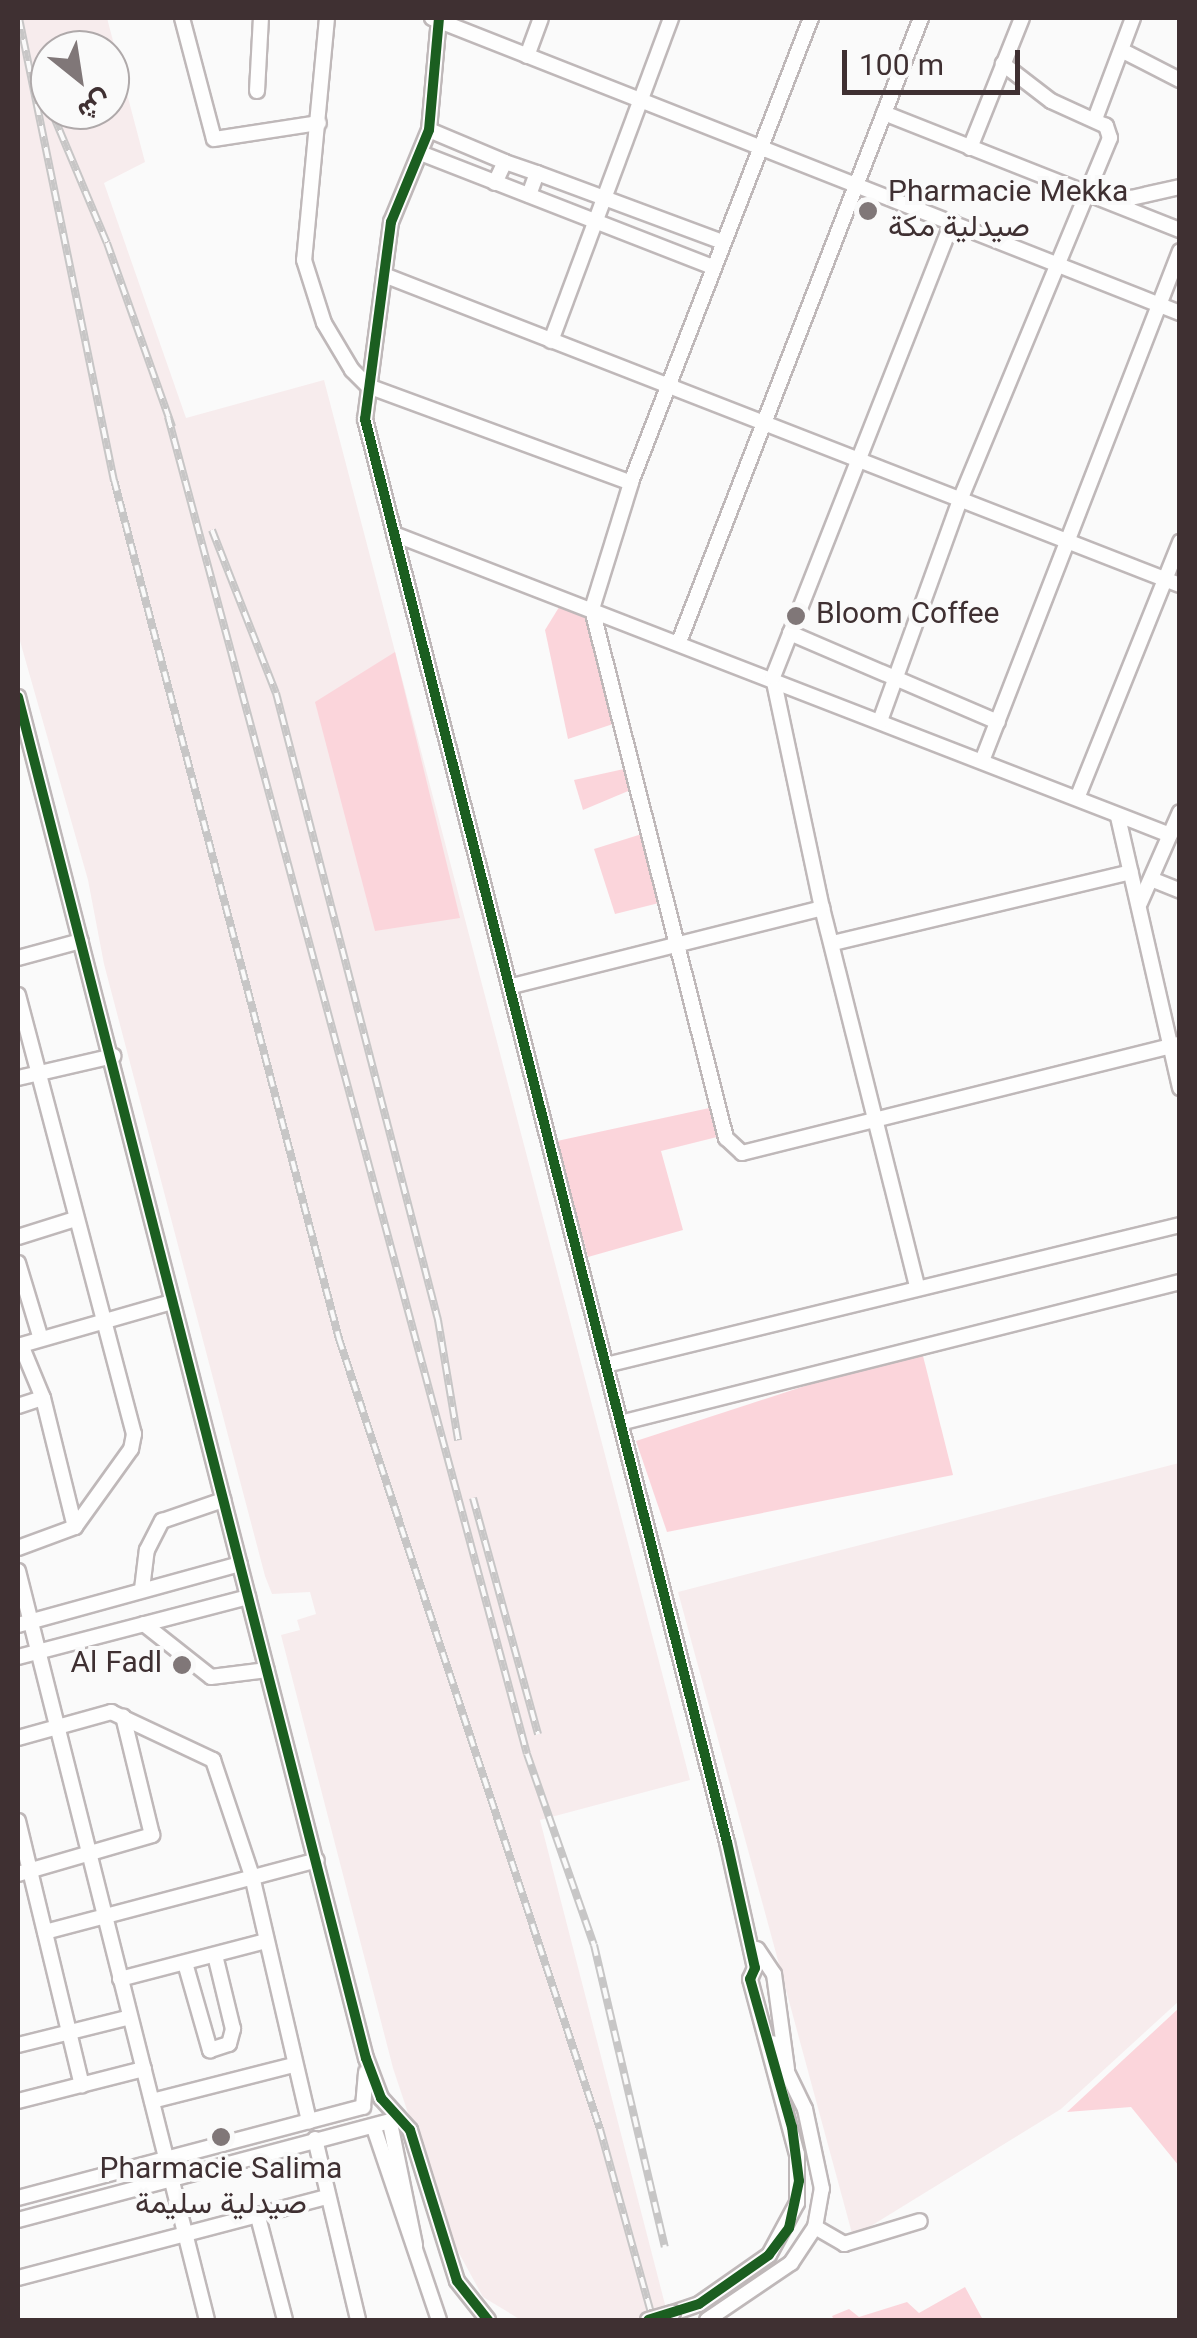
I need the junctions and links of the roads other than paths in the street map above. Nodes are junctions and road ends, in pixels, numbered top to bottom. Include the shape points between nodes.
1 (182, 18) edge
2 (261, 18) edge
3 (327, 18) edge
4 (436, 18) edge
5 (541, 18) edge
6 (671, 18) edge
7 (811, 18) edge
8 (1022, 18) edge
9 (1133, 18) edge
10 (916, 19) edge
11 (1125, 52) junction
12 (527, 56) junction
13 (1004, 64) junction
14 (1180, 80) edge
15 (258, 90) dead end
16 (640, 100) junction
17 (884, 112) junction
18 (1095, 120) junction
19 (320, 123) junction
20 (428, 130) junction
21 (759, 146) junction
22 (970, 148) junction
23 (424, 154) junction
24 (505, 162) junction
25 (537, 173) junction
26 (495, 183) junction
27 (856, 184) junction
28 (1180, 187) edge
29 (1088, 192) junction
30 (529, 196) junction
31 (605, 198) junction
32 (1124, 206) junction
33 (596, 220) junction
34 (952, 222) junction
35 (1180, 230) edge
36 (723, 242) junction
37 (1180, 250) edge
38 (1059, 262) junction
39 (714, 267) junction
40 (384, 275) junction
41 (1163, 306) junction
42 (1180, 313) edge
43 (551, 341) junction
44 (368, 386) junction
45 (669, 387) junction
46 (764, 424) junction
47 (860, 463) junction
48 (631, 483) junction
49 (960, 500) junction
50 (394, 534) junction
51 (1180, 542) edge
52 (1068, 545) junction
53 (1165, 578) junction
54 (1180, 585) edge
55 (592, 608) junction
56 (790, 633) junction
57 (679, 642) junction
58 (772, 676) junction
59 (897, 679) junction
60 (18, 697) edge
61 (880, 721) junction
62 (998, 722) junction
63 (982, 761) junction
64 (1078, 796) junction
65 (1180, 812) edge
66 (1118, 817) junction
67 (1170, 835) junction
68 (1131, 872) junction
69 (1151, 879) junction
70 (1180, 891) edge
71 (1140, 904) junction
72 (822, 908) junction
73 (81, 941) junction
74 (833, 943) junction
75 (681, 944) junction
76 (18, 958) edge
77 (512, 986) junction
78 (18, 995) edge
79 (1174, 1045) edge
80 (112, 1056) junction
81 (38, 1074) junction
82 (18, 1078) edge
83 (1180, 1088) edge
84 (873, 1116) junction
85 (75, 1219) junction
86 (1180, 1225) edge
87 (18, 1237) edge
88 (18, 1263) edge
89 (1180, 1282) edge
90 (23, 1284) edge
91 (918, 1286) junction
92 (171, 1302) junction
93 (103, 1322) junction
94 (41, 1338) junction
95 (19, 1346) edge
96 (606, 1365) junction
97 (43, 1398) junction
98 (18, 1406) edge
99 (620, 1424) junction
100 (223, 1500) junction
101 (75, 1527) junction
102 (18, 1548) edge
103 (240, 1564) junction
104 (18, 1572) edge
105 (142, 1589) junction
106 (248, 1596) junction
107 (24, 1623) edge
108 (144, 1624) junction
109 (38, 1652) junction
110 (18, 1658) edge
111 (267, 1670) junction
112 (123, 1716) junction
113 (59, 1725) junction
114 (18, 1738) edge
115 (18, 1821) edge
116 (90, 1854) junction
117 (317, 1860) junction
118 (24, 1872) edge
119 (252, 1876) junction
120 (104, 1915) junction
121 (45, 1932) junction
122 (266, 1940) junction
123 (214, 1956) junction
124 (185, 1963) junction
125 (760, 1967) junction
126 (120, 1978) junction
127 (774, 1982) junction
128 (757, 1988) junction
129 (130, 2017) junction
130 (68, 2034) junction
131 (768, 2034) junction
132 (18, 2045) edge
133 (294, 2065) junction
134 (144, 2068) junction
135 (787, 2070) junction
136 (82, 2085) junction
137 (18, 2100) edge
138 (784, 2100) junction
139 (152, 2101) junction
140 (376, 2102) junction
141 (309, 2120) junction
142 (390, 2122) junction
143 (370, 2127) junction
144 (315, 2139) junction
145 (415, 2156) junction
146 (169, 2158) junction
147 (172, 2177) junction
148 (327, 2197) junction
149 (18, 2198) edge
150 (258, 2218) junction
151 (18, 2220) edge
152 (920, 2221) dead end
153 (815, 2227) junction
154 (186, 2236) junction
155 (415, 2250) junction
156 (18, 2278) edge
157 (207, 2320) edge
158 (284, 2320) edge
159 (358, 2320) edge
160 (439, 2320) edge
161 (488, 2320) edge
162 (648, 2320) edge
163 (707, 2320) edge

1 - 19 street via 214,139
2 - 15 street
3 - 19 street
4 - 12 street
4 - 20 street
5 - 12 street
6 - 16 street
7 - 21 street
8 - 13 street
9 - 11 street
10 - 17 street
11 - 14 street
11 - 18 street
12 - 16 street
13 - 18 street via 1051,102
13 - 22 street
16 - 21 street
16 - 31 street
17 - 22 street
17 - 27 street
18 - 29 street via 1110,133
19 - 44 street via 306,276 324,323
20 - 23 street
20 - 24 street
21 - 27 street
21 - 36 street
22 - 29 street
23 - 26 street
23 - 40 street via 394,210
24 - 25 street
24 - 26 street
25 - 30 street
25 - 31 street
26 - 30 street
27 - 34 street
27 - 46 street
28 - 32 street via 1131,198
29 - 32 street
29 - 38 street
30 - 33 street
31 - 33 street
31 - 36 street
32 - 35 street
33 - 39 street
33 - 43 street
34 - 38 street
34 - 47 street
36 - 39 street
37 - 41 street
38 - 41 street
38 - 49 street
39 - 45 street
40 - 43 street
40 - 44 street
41 - 42 street
41 - 52 street
43 - 45 street
44 - 48 street
44 - 50 street via 365,419
45 - 46 street
45 - 48 street
46 - 47 street
46 - 57 street
47 - 49 street
47 - 56 street
48 - 55 street
49 - 52 street
49 - 59 street
50 - 55 street
50 - 77 street
51 - 53 street
52 - 53 street
52 - 62 street
53 - 54 street
53 - 64 street
55 - 57 street
55 - 75 street
56 - 58 street
56 - 59 street
57 - 58 street
58 - 61 street
58 - 72 street
59 - 61 street
59 - 62 street
60 - 73 street
61 - 63 street
62 - 63 street
63 - 64 street
64 - 66 street
65 - 67 street
66 - 67 street
66 - 68 street
67 - 69 street
68 - 71 street
68 - 74 street
69 - 70 street
69 - 71 street
71 - 79 street
72 - 74 street
72 - 75 street
73 - 76 street
73 - 80 street
74 - 84 street
75 - 77 street
75 - 84 street via 732,1148 742,1153
77 - 96 street
78 - 81 street
79 - 83 street
79 - 84 street
80 - 81 street
80 - 92 street
81 - 82 street
81 - 85 street
84 - 91 street
85 - 87 street
85 - 93 street
86 - 91 street
88 - 90 street
89 - 99 street
90 - 94 street
91 - 96 street
92 - 93 street
92 - 100 street
93 - 94 street
93 - 101 street via 134,1434 131,1449
94 - 95 street
95 - 97 street
96 - 99 street
97 - 98 street
97 - 101 street
99 - 125 street
100 - 103 street
100 - 105 street via 162,1521 148,1550
101 - 102 street
103 - 105 street
103 - 106 street
104 - 107 street
105 - 107 street
106 - 108 street
106 - 111 street
107 - 109 street
108 - 109 street
108 - 111 street via 211,1678
109 - 110 street
109 - 113 street
111 - 117 street
112 - 113 street via 104,1712
112 - 116 street via 153,1832
112 - 119 street via 213,1760
113 - 114 street
113 - 116 street
115 - 118 street
116 - 118 street
116 - 120 street
117 - 119 street
117 - 140 street
118 - 121 street
119 - 120 street
119 - 122 street
120 - 121 street
120 - 126 street
121 - 130 street
122 - 123 street
122 - 133 street
123 - 124 street
123 - 124 street via 233,2029 229,2044 210,2050
124 - 126 street
125 - 127 street
125 - 128 street via 750,1979
126 - 129 street
127 - 128 street
127 - 135 street via 788,2038
128 - 131 street
129 - 130 street
129 - 134 street
130 - 132 street
130 - 136 street
131 - 135 street
131 - 138 street
133 - 139 street
133 - 141 street
134 - 136 street
134 - 139 street
135 - 138 street
135 - 153 street via 804,2109 822,2190
136 - 137 street
138 - 162 street, bridge via 800,2181 789,2228 769,2254 726,2288
139 - 146 street
140 - 141 street
140 - 142 street
140 - 143 street
140 - 145 street via 405,2120
141 - 146 street
142 - 143 street
142 - 145 street
142 - 155 street
143 - 144 street
143 - 155 street
144 - 147 street
144 - 148 street
145 - 161 street via 457,2281
146 - 147 street
146 - 149 street
147 - 151 street
147 - 154 street
148 - 150 street
148 - 159 street
150 - 154 street
150 - 158 street
152 - 153 street via 844,2244
153 - 163 street via 792,2263
154 - 156 street
154 - 157 street
155 - 160 street

